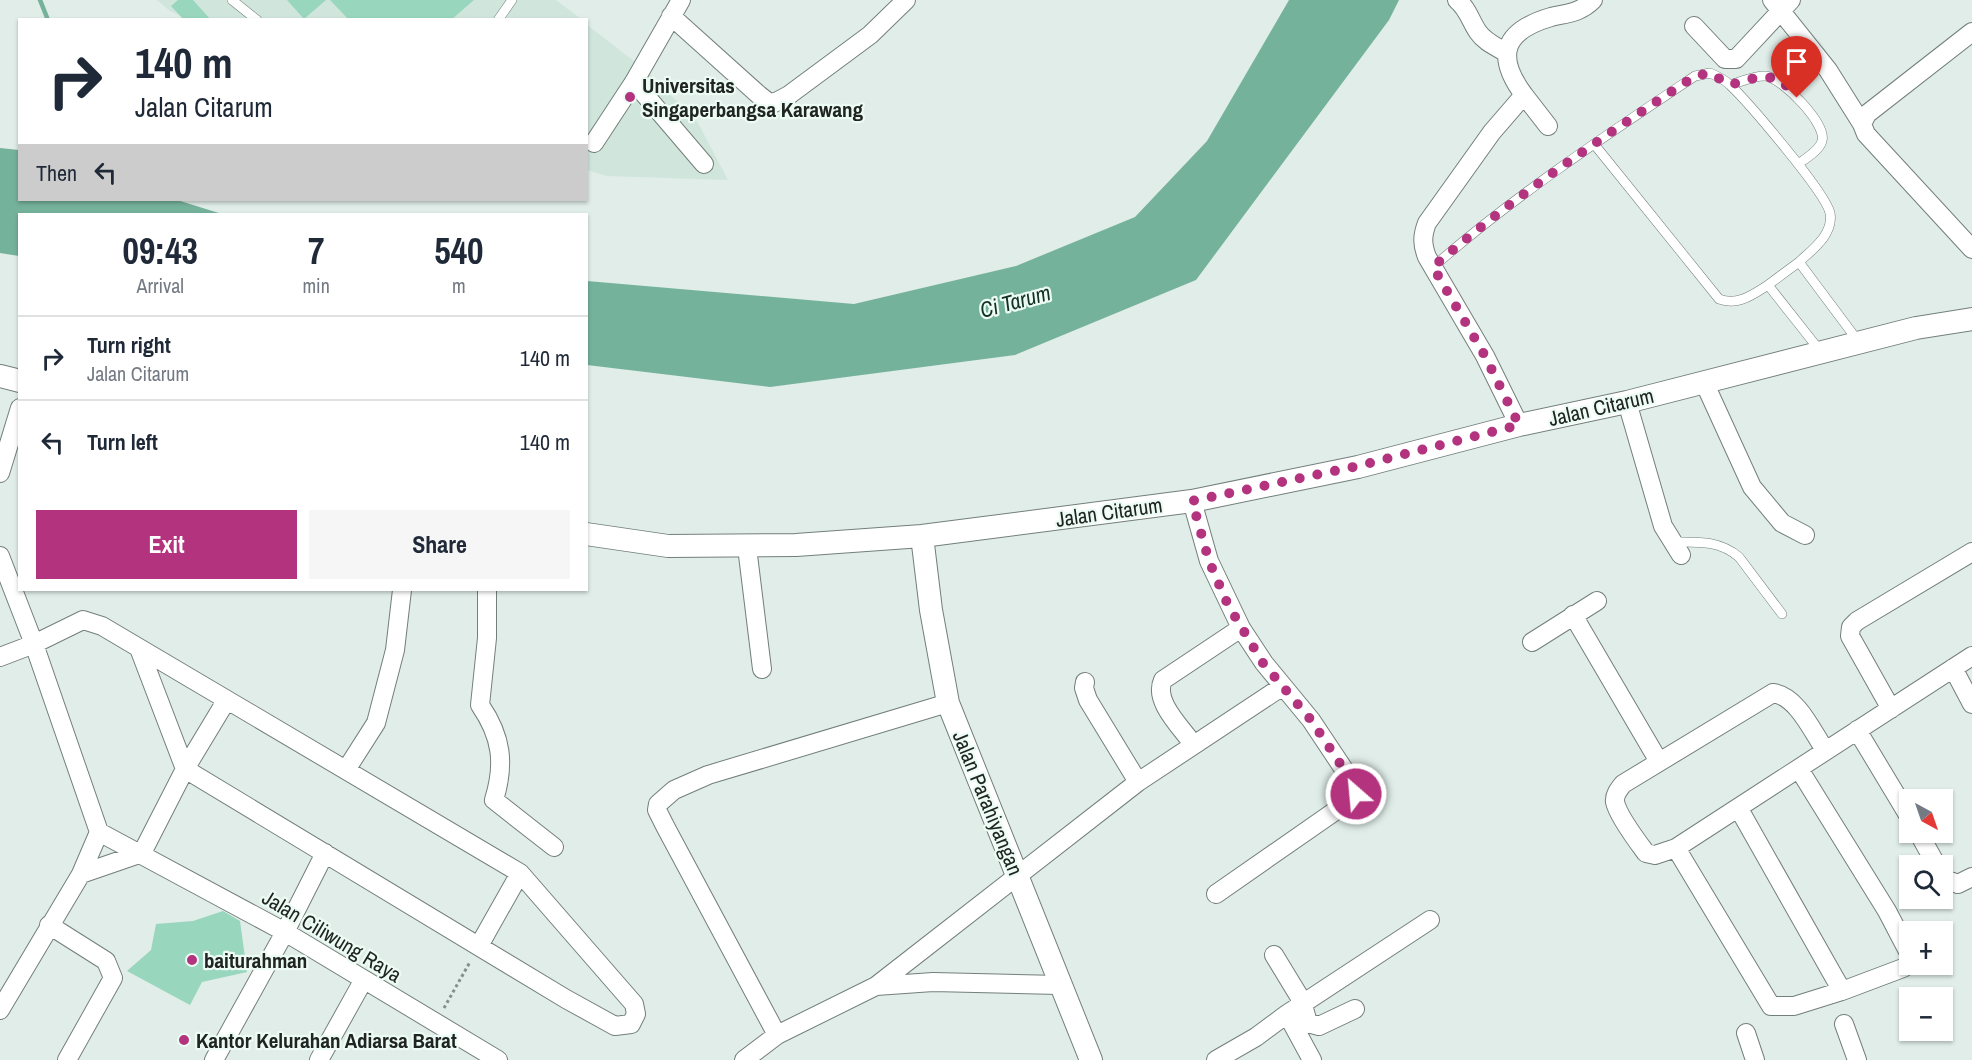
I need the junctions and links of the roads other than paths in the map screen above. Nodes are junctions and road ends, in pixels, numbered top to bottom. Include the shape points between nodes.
1 (232, 0) edge
2 (512, 0) edge
3 (681, 0) edge
4 (906, 0) edge
5 (1457, 0) edge
6 (1593, 0) edge
7 (1782, 4) edge
8 (671, 16) junction
9 (254, 18) edge
10 (499, 18) edge
11 (1694, 26) dead end
12 (1972, 32) edge
13 (1505, 52) junction
14 (634, 82) junction
15 (1730, 85) junction
16 (1524, 95) junction
17 (1862, 124) junction
18 (1548, 126) dead end
19 (594, 143) dead end
20 (1594, 144) junction
21 (704, 164) dead end
22 (1798, 164) junction
23 (1972, 249) edge
24 (1799, 262) junction
25 (1433, 267) junction
26 (1768, 285) junction
27 (1972, 319) edge
28 (1859, 342) junction
29 (1821, 352) junction
30 (0, 376) edge
31 (18, 380) edge
32 (1704, 381) junction
33 (1627, 402) junction
34 (18, 414) edge
35 (1519, 425) junction
36 (0, 472) edge
37 (1192, 501) junction
38 (588, 534) edge
39 (1805, 535) dead end
40 (922, 536) junction
41 (747, 547) junction
42 (1677, 549) joint
43 (1972, 552) edge
44 (0, 558) edge
45 (402, 591) edge
46 (487, 591) edge
47 (1597, 601) dead end
48 (1782, 614) dead end
49 (1573, 615) junction
50 (1241, 628) junction
51 (1532, 642) dead end
52 (34, 644) junction
53 (140, 651) junction
54 (1972, 656) edge
55 (0, 657) edge
56 (1953, 668) junction
57 (762, 669) dead end
58 (1085, 682) dead end
59 (1282, 686) junction
60 (226, 701) junction
61 (948, 703) junction
62 (1972, 704) edge
63 (1891, 709) junction
64 (1857, 730) junction
65 (1193, 744) junction
66 (1825, 750) junction
67 (1659, 760) junction
68 (185, 769) junction
69 (1799, 769) junction
70 (346, 770) junction
71 (1138, 782) junction
72 (1899, 800) edge
73 (1739, 809) junction
74 (99, 832) junction
75 (554, 847) dead end
76 (1676, 848) junction
77 (142, 853) junction
78 (325, 853) junction
79 (520, 873) junction
80 (81, 874) junction
81 (1017, 874) junction
82 (1972, 877) edge
83 (1953, 882) edge
84 (1216, 894) dead end
85 (1430, 920) dead end
86 (49, 925) junction
87 (285, 932) junction
88 (1899, 935) edge
89 (480, 944) junction
90 (1274, 954) dead end
91 (1899, 969) edge
92 (363, 981) junction
93 (1059, 985) junction
94 (876, 986) junction
95 (1842, 990) junction
96 (1302, 1001) junction
97 (1355, 1009) dead end
98 (0, 1010) edge
99 (1287, 1014) junction
100 (1844, 1024) dead end
101 (1746, 1033) dead end
102 (777, 1035) junction
103 (749, 1058) edge
104 (67, 1060) edge
105 (214, 1060) edge
106 (319, 1060) edge
107 (498, 1060) edge
108 (1091, 1060) edge
109 (1216, 1060) edge
110 (1312, 1060) edge
111 (1755, 1060) edge
112 (1857, 1060) edge

1 - 9 lane
2 - 10 lane
3 - 8 street
4 - 8 street via 870,35 774,103 759,95
5 - 13 street via 1486,41
6 - 13 street via 1577,12 1531,24
7 - 11 street via 1736,59 1725,59
7 - 17 street
8 - 14 street
12 - 17 street via 1868,114
13 - 16 street via 1507,68
14 - 19 street
14 - 21 street
15 - 20 lane via 1710,73 1695,76
15 - 22 lane
15 - 22 lane via 1763,75 1790,88 1823,139
16 - 18 street
16 - 25 street via 1492,132 1427,223 1423,245
17 - 23 street via 1866,134
20 - 25 lane
20 - 26 lane via 1719,299 1730,303
22 - 24 lane via 1830,212 1829,226 1821,241
24 - 26 lane
24 - 28 lane
25 - 35 street via 1485,356
26 - 29 lane
27 - 28 street, Jalan Citarum
28 - 29 street, Jalan Citarum
29 - 32 street, Jalan Citarum
30 - 31 street
32 - 33 street, Jalan Citarum
32 - 39 street via 1752,487 1782,522
33 - 35 street, Jalan Citarum
33 - 42 street via 1664,526
34 - 36 street
35 - 37 street, Jalan Citarum via 1358,466
37 - 40 street, Jalan Citarum
37 - 50 street via 1209,561
38 - 41 street, Jalan Citarum via 668,546
40 - 41 street, Jalan Citarum
40 - 61 street, Jalan Parahiyangan
41 - 57 street
42 - 48 lane via 1709,542 1730,549
43 - 63 street via 1851,627 1850,636
44 - 52 street
45 - 70 street via 396,650 376,723
46 - 75 street via 480,705 492,722 500,749 502,775 494,800
47 - 49 street
49 - 51 street
49 - 67 street
50 - 59 street
50 - 65 street via 1163,680 1159,688 1161,698
52 - 53 street via 83,620 102,626
52 - 55 street
52 - 74 street
53 - 60 street
53 - 68 street
54 - 56 street
56 - 62 street
56 - 63 street
58 - 71 street via 1088,700
59 - 65 street
59 - 84 street via 1311,720 1355,786 1356,794
60 - 68 street
60 - 70 street
61 - 81 street, Jalan Parahiyangan
61 - 102 street via 708,775 674,790 658,804 664,826
63 - 64 street
64 - 66 street
64 - 72 street
65 - 71 street
66 - 67 street via 1784,694 1773,693
66 - 69 street
67 - 76 street via 1623,784 1615,801 1646,853 1655,855
68 - 77 street
68 - 78 street
69 - 73 street
69 - 88 street
70 - 79 street
71 - 81 street
73 - 76 street
73 - 95 street
74 - 77 street, Jalan Ciliwung Raya
74 - 80 street
76 - 95 street via 1771,1006 1794,1006
77 - 80 street
77 - 87 street, Jalan Ciliwung Raya
78 - 87 street
78 - 89 street
79 - 89 street
79 - 89 street via 634,1004 635,1018 625,1026 615,1026
80 - 86 street
81 - 93 street, Jalan Parahiyangan
81 - 94 street
82 - 83 street via 1958,884
85 - 96 street
86 - 98 street
86 - 104 street via 106,961 113,978
87 - 92 street, Jalan Ciliwung Raya
87 - 105 street
90 - 96 street
91 - 95 street
92 - 106 street
92 - 107 street, Jalan Ciliwung Raya
93 - 94 street via 933,982
93 - 108 street, Jalan Parahiyangan
94 - 102 street
96 - 97 street via 1308,1023 1314,1026
96 - 99 street
99 - 109 street
99 - 110 street
100 - 112 street
101 - 111 street
102 - 103 street

